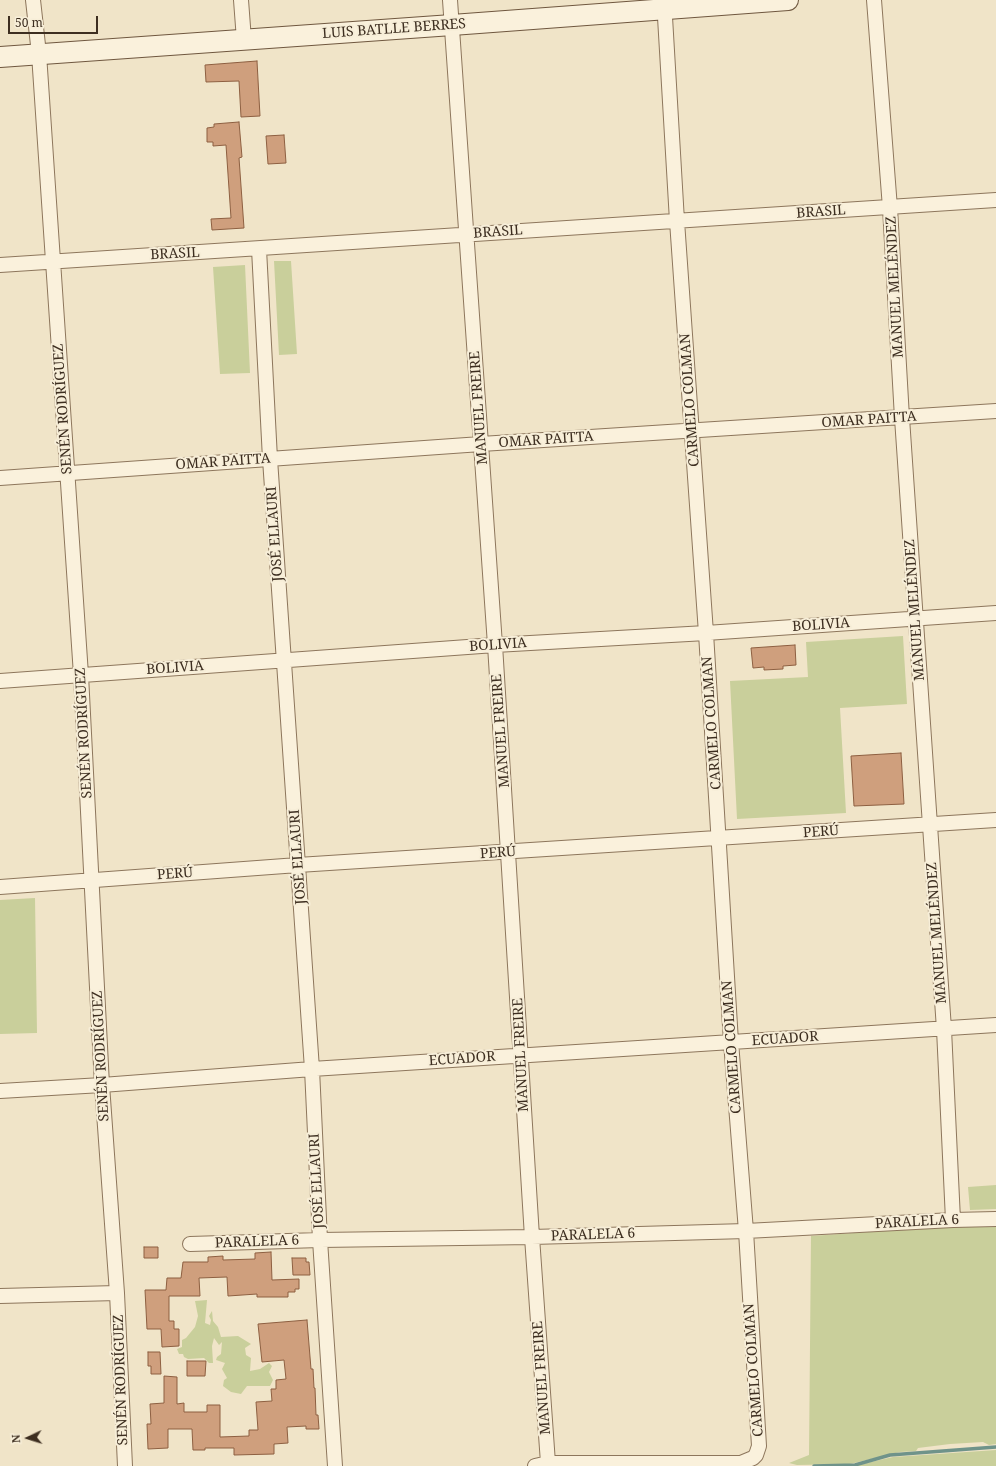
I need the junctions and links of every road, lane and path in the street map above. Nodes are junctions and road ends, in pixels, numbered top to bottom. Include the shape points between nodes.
1 (33, 0) edge
2 (241, 0) edge
3 (450, 0) edge
4 (788, 0) edge
5 (874, 0) edge
6 (664, 5) edge
7 (452, 25) junction
8 (244, 40) junction
9 (39, 54) junction
10 (0, 57) edge
11 (996, 200) edge
12 (890, 208) junction
13 (677, 221) junction
14 (467, 234) junction
15 (259, 249) junction
16 (53, 261) junction
17 (0, 265) edge
18 (996, 411) edge
19 (902, 418) junction
20 (692, 431) junction
21 (481, 444) junction
22 (270, 459) junction
23 (68, 473) junction
24 (0, 478) edge
25 (996, 613) edge
26 (916, 618) junction
27 (706, 633) junction
28 (495, 645) junction
29 (284, 660) junction
30 (81, 675) junction
31 (0, 681) edge
32 (996, 820) edge
33 (930, 824) junction
34 (719, 839) junction
35 (509, 852) junction
36 (298, 865) junction
37 (91, 880) junction
38 (0, 887) edge
39 (996, 1025) edge
40 (944, 1029) junction
41 (731, 1042) junction
42 (521, 1055) junction
43 (312, 1069) junction
44 (102, 1085) junction
45 (0, 1091) edge
46 (996, 1219) edge
47 (953, 1220) junction
48 (746, 1231) junction
49 (532, 1237) junction
50 (320, 1240) junction
51 (190, 1244) dead end
52 (117, 1293) junction
53 (0, 1296) edge
54 (542, 1464) edge
55 (124, 1466) edge
56 (335, 1466) edge

1 - 9 street, SENÉN RODRÍGUEZ
2 - 8 street
3 - 7 street, MANUEL FREIRE
4 - 6 street, LUIS BATLLE BERRES
5 - 12 street, MANUEL MELÉNDEZ
6 - 7 street, LUIS BATLLE BERRES
6 - 13 street, CARMELO COLMAN
7 - 8 street, LUIS BATLLE BERRES
7 - 14 street, MANUEL FREIRE
8 - 9 street, LUIS BATLLE BERRES
9 - 10 street, LUIS BATLLE BERRES
9 - 16 street, SENÉN RODRÍGUEZ
11 - 12 street, BRASIL
12 - 13 street, BRASIL
12 - 19 street, MANUEL MELÉNDEZ
13 - 14 street, BRASIL
13 - 20 street, CARMELO COLMAN
14 - 15 street, BRASIL
14 - 21 street, MANUEL FREIRE
15 - 16 street, BRASIL
15 - 22 street, JOSÉ ELLAURI
16 - 17 street, BRASIL
16 - 23 street, SENÉN RODRÍGUEZ
18 - 19 street, OMAR PAITTA
19 - 20 street, OMAR PAITTA
19 - 26 street, MANUEL MELÉNDEZ
20 - 21 street, OMAR PAITTA
20 - 27 street, CARMELO COLMAN
21 - 22 street, OMAR PAITTA
21 - 28 street, MANUEL FREIRE
22 - 23 street, OMAR PAITTA
22 - 29 street, JOSÉ ELLAURI
23 - 24 street, OMAR PAITTA
23 - 30 street, SENÉN RODRÍGUEZ
25 - 26 street, BOLIVIA
26 - 27 street, BOLIVIA
26 - 33 street, MANUEL MELÉNDEZ
27 - 28 street, BOLIVIA
27 - 34 street, CARMELO COLMAN
28 - 29 street, BOLIVIA
28 - 35 street, MANUEL FREIRE
29 - 30 street, BOLIVIA
29 - 36 street, JOSÉ ELLAURI
30 - 31 street, BOLIVIA
30 - 37 street, SENÉN RODRÍGUEZ
32 - 33 street, PERÚ
33 - 34 street, PERÚ
33 - 40 street, MANUEL MELÉNDEZ
34 - 35 street, PERÚ
34 - 41 street, CARMELO COLMAN
35 - 36 street, PERÚ
35 - 42 street, MANUEL FREIRE
36 - 37 street, PERÚ
36 - 43 street, JOSÉ ELLAURI
37 - 38 street, PERÚ
37 - 44 street, SENÉN RODRÍGUEZ
39 - 40 street, ECUADOR
40 - 41 street, ECUADOR
40 - 47 street, MANUEL MELÉNDEZ
41 - 42 street, ECUADOR
41 - 48 street, CARMELO COLMAN
42 - 43 street, ECUADOR
42 - 49 street, MANUEL FREIRE
43 - 44 street, ECUADOR
43 - 50 street, JOSÉ ELLAURI
44 - 45 street, ECUADOR
44 - 52 street, SENÉN RODRÍGUEZ
46 - 47 street, PARALELA 6
47 - 48 street, PARALELA 6
48 - 49 street, PARALELA 6
48 - 54 street, CARMELO COLMAN via 759,1446 756,1455 741,1463
49 - 50 street, PARALELA 6
49 - 54 street, MANUEL FREIRE
50 - 51 street, PARALELA 6
50 - 56 street, JOSÉ ELLAURI
52 - 53 street
52 - 55 street, SENÉN RODRÍGUEZ

